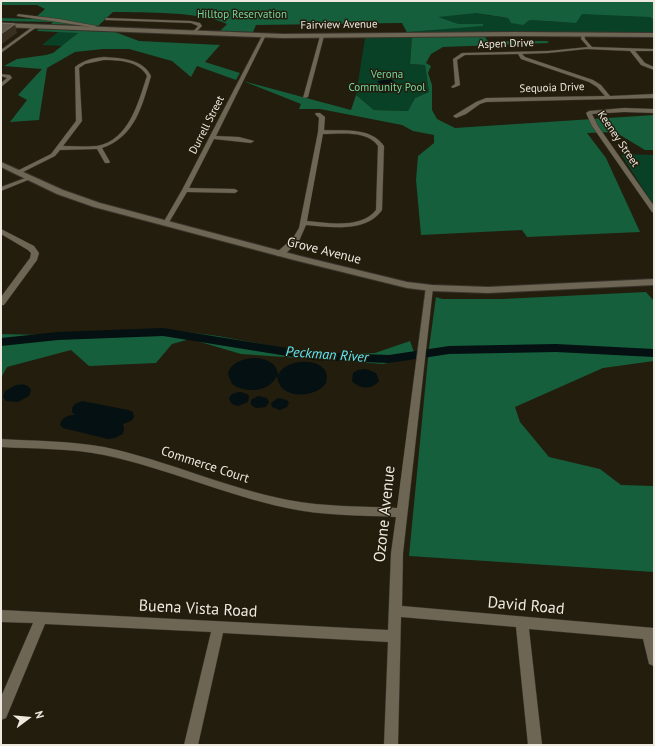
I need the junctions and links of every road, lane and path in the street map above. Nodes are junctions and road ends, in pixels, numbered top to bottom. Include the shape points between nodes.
1 (18, 16) dead end
2 (106, 19) dead end
3 (1, 25) edge
4 (36, 26) junction
5 (92, 28) junction
6 (194, 33) junction
7 (583, 34) junction
8 (264, 35) junction
9 (654, 35) edge
10 (322, 36) junction
11 (592, 48) junction
12 (632, 50) junction
13 (654, 50) edge
14 (1, 52) edge
15 (519, 52) junction
16 (654, 69) edge
17 (1, 75) edge
18 (1, 86) edge
19 (453, 87) dead end
20 (608, 96) junction
21 (654, 96) edge
22 (305, 97) dead end
23 (654, 111) edge
24 (318, 114) dead end
25 (456, 116) dead end
26 (321, 132) junction
27 (212, 137) junction
28 (251, 141) dead end
29 (99, 147) junction
30 (59, 148) junction
31 (107, 162) dead end
32 (1, 164) edge
33 (19, 172) junction
34 (30, 178) junction
35 (1, 189) edge
36 (185, 190) junction
37 (235, 191) dead end
38 (654, 211) edge
39 (166, 223) junction
40 (303, 223) junction
41 (1, 231) edge
42 (280, 254) junction
43 (654, 282) edge
44 (429, 288) junction
45 (1, 303) edge
46 (1, 443) edge
47 (401, 513) junction
48 (395, 611) junction
49 (1, 616) edge
50 (42, 617) junction
51 (522, 622) junction
52 (218, 628) junction
53 (651, 634) edge
54 (394, 636) junction
55 (654, 660) edge
56 (1, 714) edge
57 (191, 745) edge
58 (391, 745) edge
59 (535, 745) edge

1 - 5 street via 95,26
2 - 6 street via 191,22 200,26
3 - 4 main road, Fairview Avenue
4 - 5 main road, Fairview Avenue
4 - 14 street
5 - 6 main road, Fairview Avenue
6 - 8 main road, Fairview Avenue
7 - 9 main road, Fairview Avenue
7 - 10 main road, Fairview Avenue
7 - 11 street via 583,39
8 - 10 main road, Fairview Avenue
8 - 27 street, Durrell Street
10 - 22 street
11 - 12 street, Aspen Drive
11 - 15 street, Aspen Drive
12 - 13 street, Aspen Drive
12 - 16 street via 643,64
15 - 19 street, Aspen Drive via 457,56 455,59 458,85
15 - 20 street via 525,59 591,81
17 - 18 street via 10,78
20 - 21 street, Sequoia Drive
20 - 25 street, Sequoia Drive via 484,101 476,103 464,114
23 - 38 street, Keeney Street via 588,113
24 - 26 street via 322,117
26 - 40 street
26 - 40 street via 363,134 379,142 379,210 373,218 357,224
27 - 28 street
27 - 36 street, Durrell Street
29 - 30 street
29 - 30 street via 120,138 139,111 149,76 144,67 110,58 92,60 79,66 79,121
29 - 31 street
30 - 33 street via 51,157
32 - 33 main road, Grove Avenue
33 - 34 main road, Grove Avenue
34 - 35 street
34 - 39 main road, Grove Avenue via 97,205
36 - 37 street
36 - 39 street, Durrell Street
39 - 42 main road, Grove Avenue
40 - 42 street via 299,235
41 - 45 street via 31,248 35,253
42 - 44 main road, Grove Avenue
43 - 44 main road, Grove Avenue via 506,290
44 - 47 street, Ozone Avenue
46 - 47 street, Commerce Court via 74,446 102,451 152,463 288,504
47 - 48 street, Ozone Avenue
48 - 51 street, David Road
48 - 54 street, Ozone Avenue
49 - 50 street, Buena Vista Road
50 - 52 street, Buena Vista Road
50 - 56 street
51 - 53 street, David Road
51 - 59 street
52 - 54 street, Buena Vista Road
52 - 57 street
53 - 55 street
54 - 58 street, Ozone Avenue

